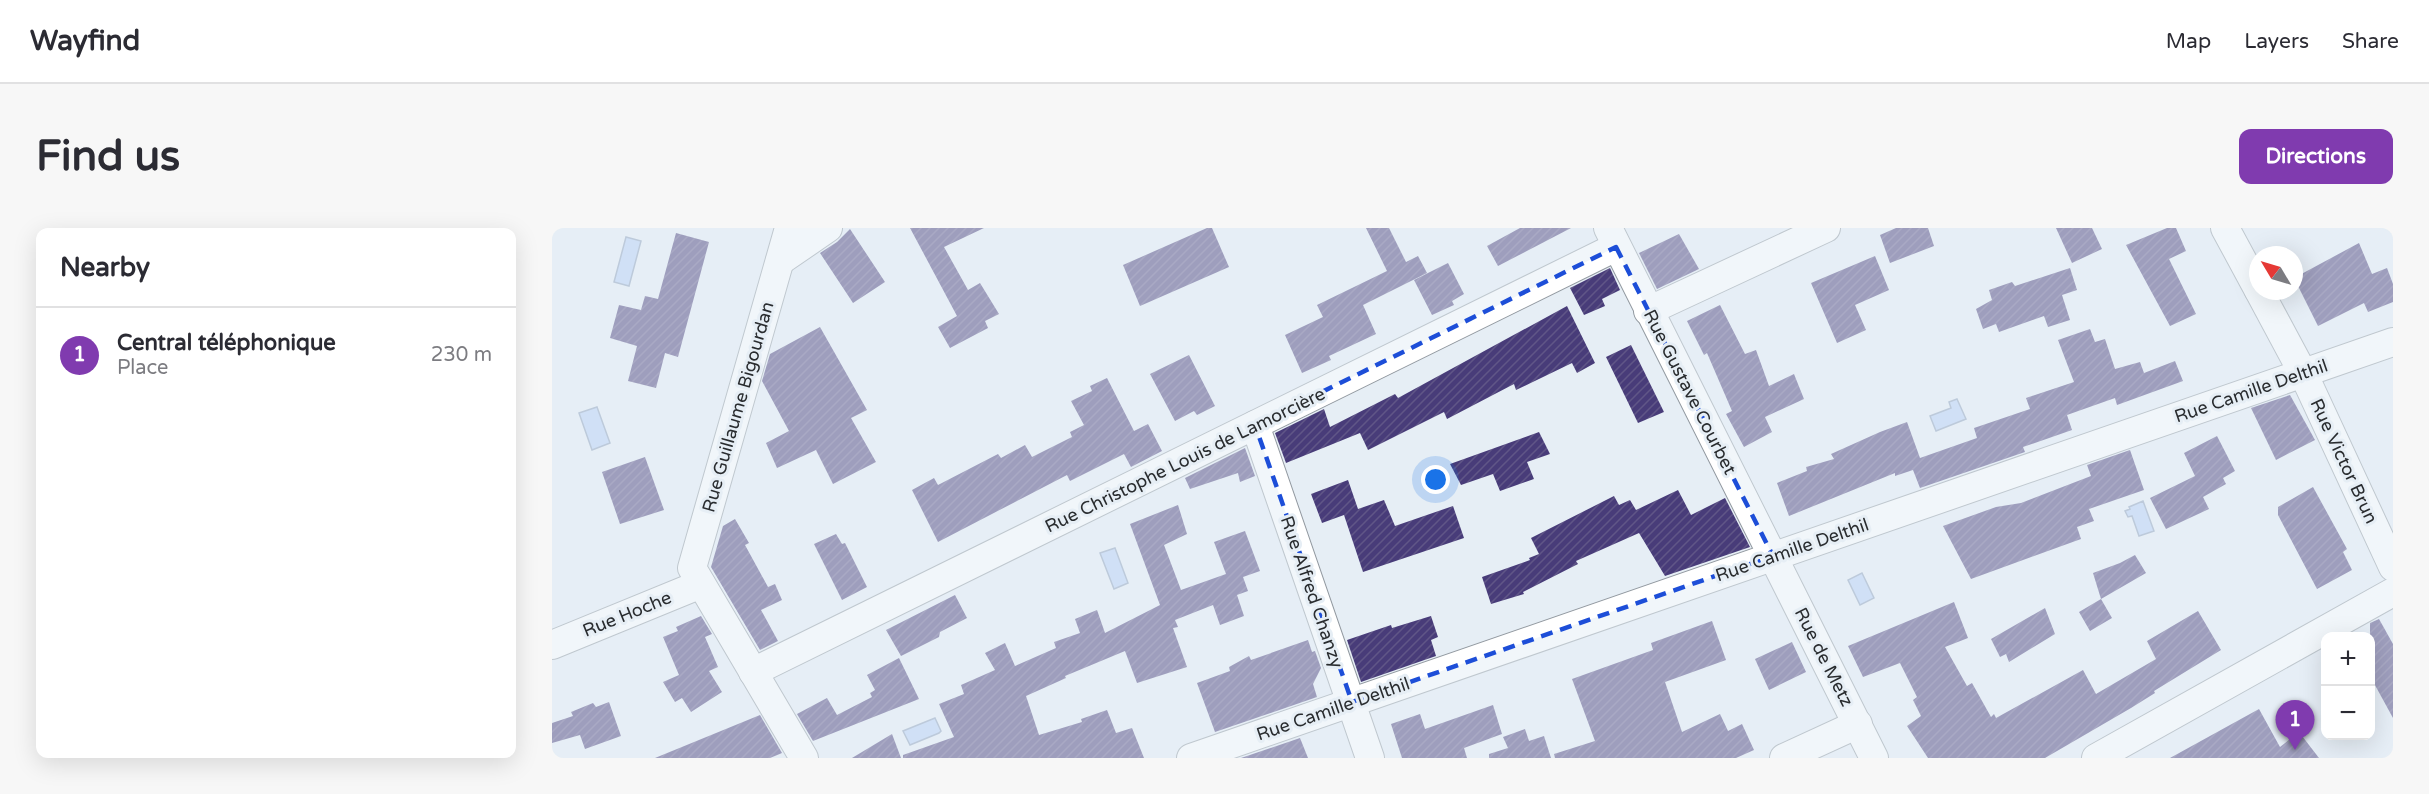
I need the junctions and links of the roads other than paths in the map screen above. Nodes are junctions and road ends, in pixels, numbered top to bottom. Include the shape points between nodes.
1 (789, 228) edge
2 (828, 228) edge
3 (1826, 228) edge
4 (2225, 228) edge
5 (1612, 237) edge
6 (780, 261) junction
7 (2249, 272) edge
8 (2264, 300) edge
9 (1648, 311) junction
10 (2393, 342) edge
11 (2303, 373) junction
12 (1255, 425) junction
13 (1773, 556) junction
14 (2393, 567) edge
15 (701, 584) junction
16 (2393, 592) edge
17 (552, 645) edge
18 (753, 672) junction
19 (1352, 702) junction
20 (1858, 724) junction
21 (804, 758) edge
22 (1191, 758) edge
23 (1370, 758) edge
24 (1784, 758) edge
25 (1874, 758) edge
26 (2096, 758) edge

1 - 6 street, Rue Guillaume Bigourdan
2 - 6 street
3 - 9 street
4 - 7 street, Rue Victor Brun
5 - 9 street, Rue Gustave Courbet
5 - 12 street, Rue Christophe Louis de Lamorcière
6 - 15 street, Rue Guillaume Bigourdan via 692,568
8 - 11 street, Rue Victor Brun
9 - 13 street, Rue Gustave Courbet
10 - 11 street, Rue Camille Delthil
11 - 13 street, Rue Camille Delthil
11 - 14 street, Rue Victor Brun
12 - 18 street, Rue Christophe Louis de Lamorcière
12 - 19 street, Rue Alfred Chanzy
13 - 19 street, Rue Camille Delthil
13 - 20 street, Rue de Metz
15 - 17 street, Rue Hoche
15 - 18 street, Rue Guillaume Bigourdan
16 - 26 street
18 - 21 street, Rue Guillaume Bigourdan
19 - 22 street, Rue Camille Delthil
19 - 23 street, Rue Alfred Chanzy
20 - 24 street
20 - 25 street, Rue de Metz

